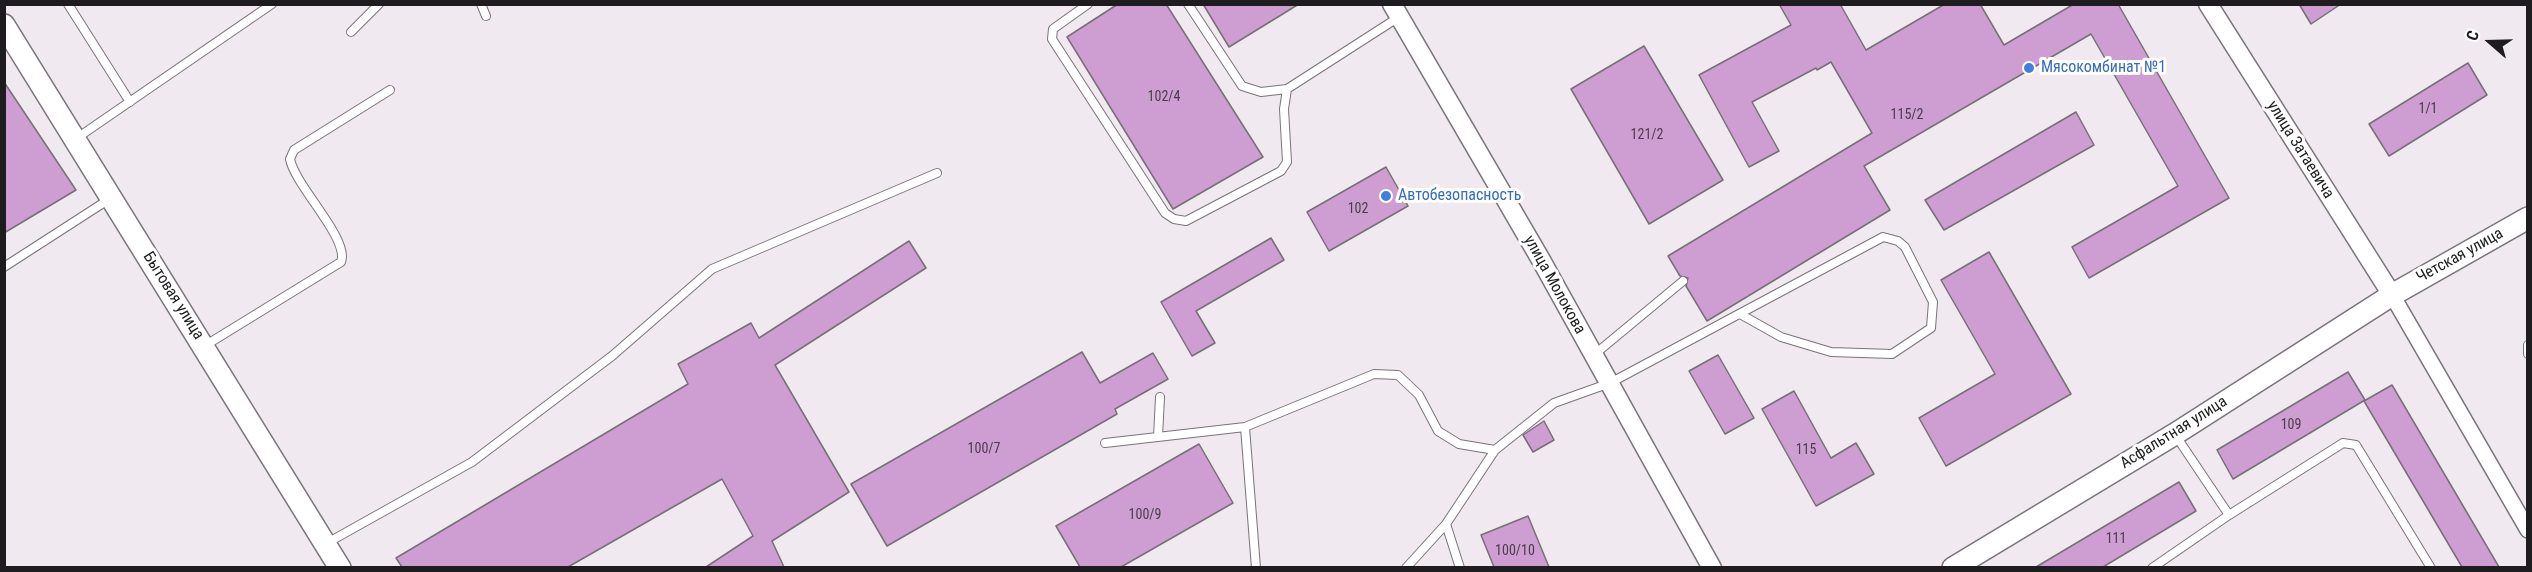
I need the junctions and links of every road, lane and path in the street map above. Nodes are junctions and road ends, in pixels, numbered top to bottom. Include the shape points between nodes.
1 (68, 4) edge
2 (272, 4) edge
3 (379, 4) edge
4 (481, 4) edge
5 (1088, 4) edge
6 (1188, 4) edge
7 (2208, 4) edge
8 (1395, 11) edge
9 (486, 16) dead end
10 (351, 32) dead end
11 (7, 34) edge
12 (1287, 89) junction
13 (390, 90) dead end
14 (130, 102) junction
15 (76, 139) junction
16 (937, 173) dead end
17 (112, 198) junction
18 (2528, 218) edge
19 (4, 267) edge
20 (1683, 281) dead end
21 (2392, 295) junction
22 (1740, 314) junction
23 (2528, 345) edge
24 (204, 346) junction
25 (2528, 354) edge
26 (1594, 355) junction
27 (1610, 383) junction
28 (1160, 397) dead end
29 (1245, 427) junction
30 (2175, 434) junction
31 (1158, 437) junction
32 (1105, 443) dead end
33 (1495, 450) junction
34 (2229, 515) junction
35 (1446, 524) junction
36 (2528, 530) edge
37 (326, 544) junction
38 (340, 567) edge
39 (1256, 567) edge
40 (1406, 567) edge
41 (1460, 567) edge
42 (1712, 567) edge
43 (1953, 567) edge
44 (2152, 567) edge
45 (2430, 567) edge

1 - 14 lane
2 - 14 lane
3 - 10 lane
4 - 9 lane
5 - 12 lane via 1053,29 1052,39 1164,213 1174,219 1186,221 1285,167
6 - 12 lane via 1242,86 1262,92
7 - 21 street, улица Затаевича
8 - 12 lane
8 - 26 street, улица Молокова
11 - 15 main road, Бытовая улица
13 - 24 lane via 294,150 290,159 294,173 334,233 342,251 340,262
14 - 15 lane
15 - 17 main road, Бытовая улица
16 - 37 lane via 712,269 612,356 472,462
17 - 19 lane
17 - 24 main road, Бытовая улица
18 - 21 main road, Четская улица
20 - 26 lane
21 - 30 main road, Асфальтная улица
21 - 36 street
22 - 22 lane via 1781,337 1831,352 1892,354 1930,328 1933,302 1905,248 1884,237
22 - 27 lane
23 - 25 lane
24 - 37 main road, Бытовая улица
26 - 27 street, улица Молокова
27 - 33 lane via 1554,403
27 - 42 street, улица Молокова
28 - 31 lane
29 - 31 lane
29 - 33 lane via 1374,374 1398,375 1419,395 1438,431 1460,444
29 - 39 lane
30 - 34 lane
30 - 43 main road, Асфальтная улица
31 - 32 lane
33 - 35 lane
34 - 44 lane
34 - 45 lane via 2343,443 2349,443 2356,446
35 - 40 lane
35 - 41 lane
37 - 38 main road, Бытовая улица

